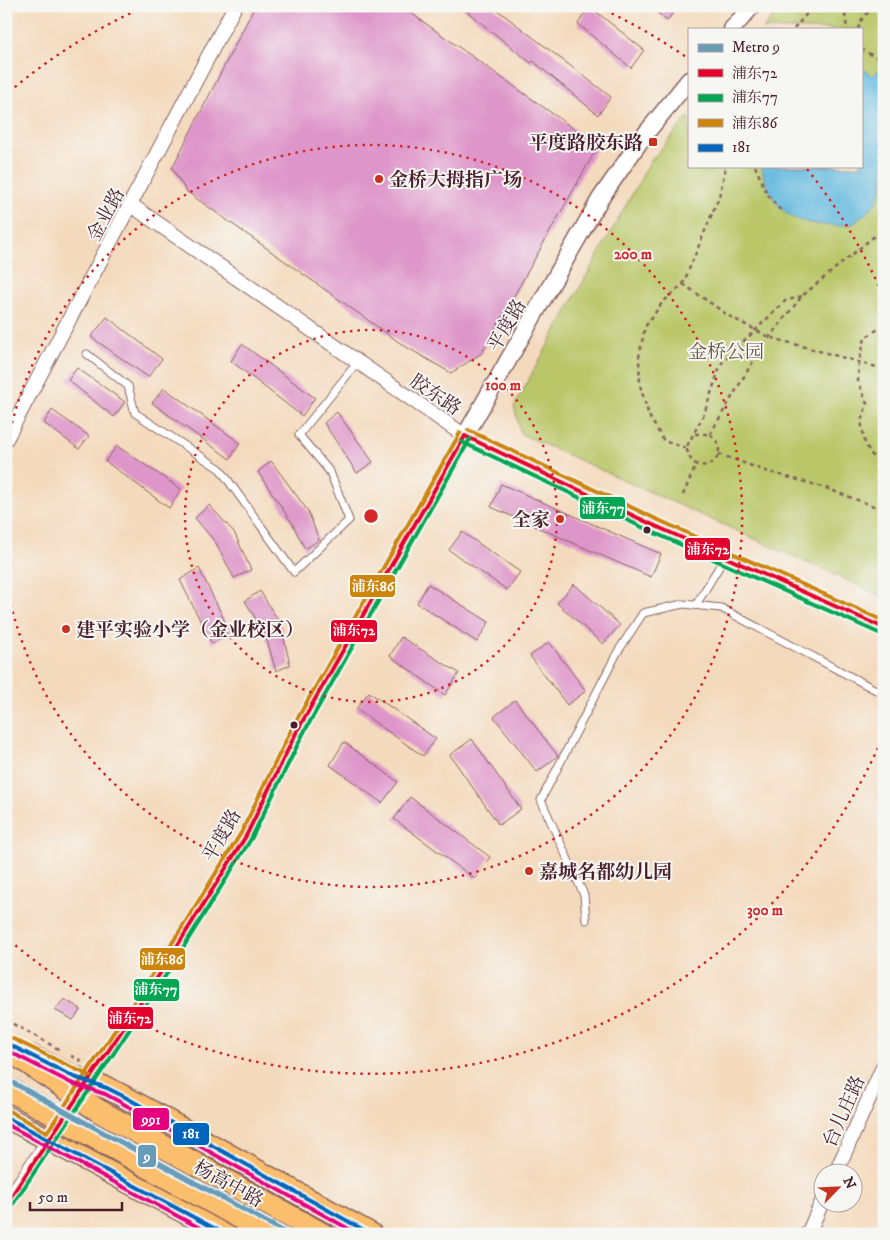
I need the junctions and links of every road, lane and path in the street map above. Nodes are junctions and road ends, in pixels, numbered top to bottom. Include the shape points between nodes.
1 (235, 6) edge
2 (752, 6) edge
3 (813, 6) edge
4 (844, 6) edge
5 (862, 6) edge
6 (884, 8) edge
7 (869, 12) junction
8 (733, 28) edge
9 (795, 28) edge
10 (847, 28) edge
11 (858, 28) edge
12 (862, 50) edge
13 (884, 58) edge
14 (688, 81) edge
15 (726, 168) edge
16 (756, 168) edge
17 (131, 205) junction
18 (782, 212) dead end
19 (884, 228) edge
20 (683, 284) junction
21 (802, 296) junction
22 (884, 324) edge
23 (757, 329) junction
24 (769, 337) junction
25 (87, 354) dead end
26 (859, 362) junction
27 (357, 363) junction
28 (884, 369) edge
29 (695, 434) junction
30 (710, 434) junction
31 (464, 436) junction
32 (6, 439) edge
33 (686, 448) junction
34 (719, 454) junction
35 (696, 465) junction
36 (884, 474) edge
37 (684, 494) dead end
38 (884, 510) edge
39 (725, 556) junction
40 (696, 605) junction
41 (884, 628) edge
42 (876, 690) dead end
43 (586, 920) dead end
44 (6, 1043) edge
45 (6, 1048) edge
46 (6, 1057) edge
47 (884, 1065) edge
48 (88, 1082) junction
49 (6, 1088) edge
50 (99, 1110) junction
51 (6, 1117) edge
52 (49, 1140) junction
53 (840, 1162) edge
54 (6, 1204) edge
55 (818, 1212) edge
56 (225, 1234) edge
57 (270, 1234) edge
58 (322, 1234) edge
59 (371, 1234) edge
60 (808, 1234) edge

1 - 17 street, 金业路
2 - 8 street
3 - 9 path
4 - 10 path
5 - 7 path
6 - 7 path via 872,8
7 - 11 path
12 - 13 path via 879,59
14 - 31 street, 平度路 via 643,137 600,199
15 - 20 path via 719,197
16 - 18 path via 767,194
17 - 27 street, 胶东路
17 - 32 street, 金业路
19 - 21 path
20 - 23 path via 729,316
20 - 33 path via 662,303 645,327 639,357 640,385 649,416 664,440
21 - 23 path via 785,301
21 - 24 path
22 - 26 path via 865,338
23 - 24 path
23 - 29 path via 721,364
24 - 26 path
24 - 30 path
25 - 27 lane via 128,386 135,413 220,469 294,572 349,520 330,472 299,434
26 - 28 path
26 - 36 path via 858,381 866,404 862,422 865,444
27 - 31 street, 胶东路
29 - 30 path
29 - 33 path
30 - 34 path via 718,442
31 - 39 street, 胶东路
31 - 48 street, 平度路 via 297,731 246,836
33 - 35 path via 688,458
34 - 35 path via 708,466
34 - 38 path
35 - 37 path
39 - 40 lane
39 - 41 street, 胶东路
40 - 42 lane via 721,608
40 - 43 lane via 683,604 643,613 617,653 541,800 584,895
44 - 48 main road, 杨高中路
45 - 50 highway, bridge
46 - 50 highway, 杨高中路, bridge
47 - 53 street, 台儿庄路
48 - 52 street, 平度路
48 - 59 main road, 杨高中路 via 125,1097
49 - 57 highway, 杨高中路, bridge
50 - 58 highway, 杨高中路
51 - 52 main road
52 - 54 street
52 - 56 main road
55 - 60 street

